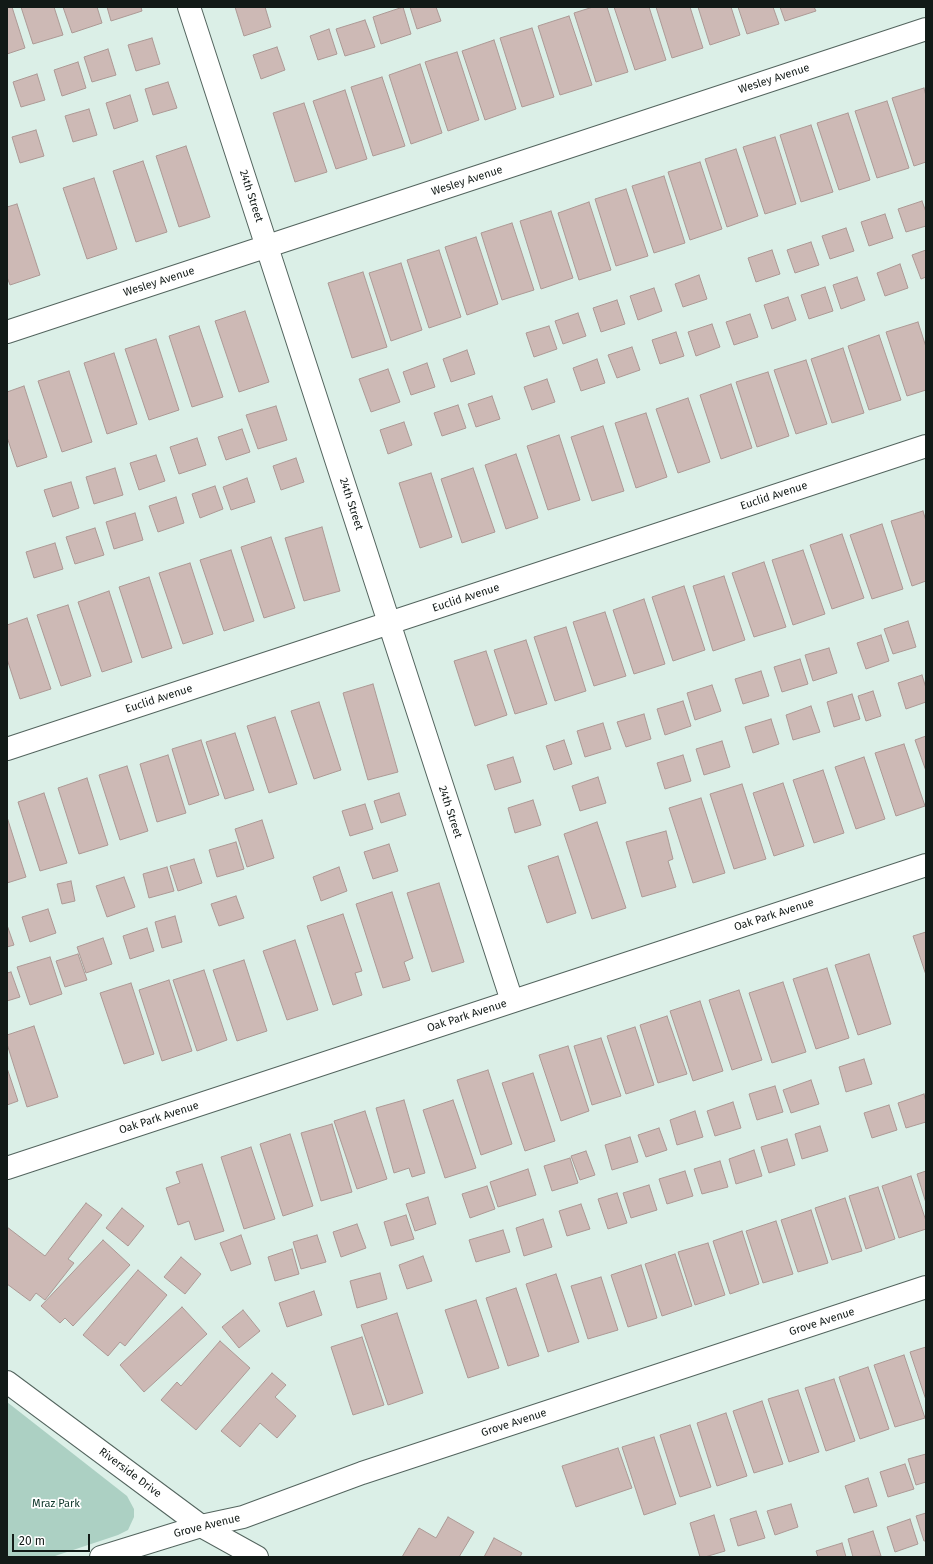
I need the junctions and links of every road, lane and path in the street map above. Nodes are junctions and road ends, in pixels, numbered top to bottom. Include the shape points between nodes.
1 (189, 7) edge
2 (926, 30) edge
3 (267, 247) junction
4 (7, 332) edge
5 (926, 446) edge
6 (389, 623) junction
7 (7, 749) edge
8 (926, 864) edge
9 (512, 1001) junction
10 (7, 1168) edge
11 (926, 1287) edge
12 (7, 1382) edge
13 (201, 1526) junction
14 (102, 1557) edge
15 (257, 1557) edge

1 - 3 street, 24th Street
2 - 3 street, Wesley Avenue
3 - 4 street, Wesley Avenue
3 - 6 street, 24th Street
5 - 6 street, Euclid Avenue
6 - 7 street, Euclid Avenue
6 - 9 street, 24th Street
8 - 9 street, Oak Park Avenue
9 - 10 street, Oak Park Avenue
11 - 13 street, Grove Avenue via 370,1470 243,1517
12 - 13 street, Riverside Drive
13 - 14 street, Grove Avenue
13 - 15 street, Riverside Drive

